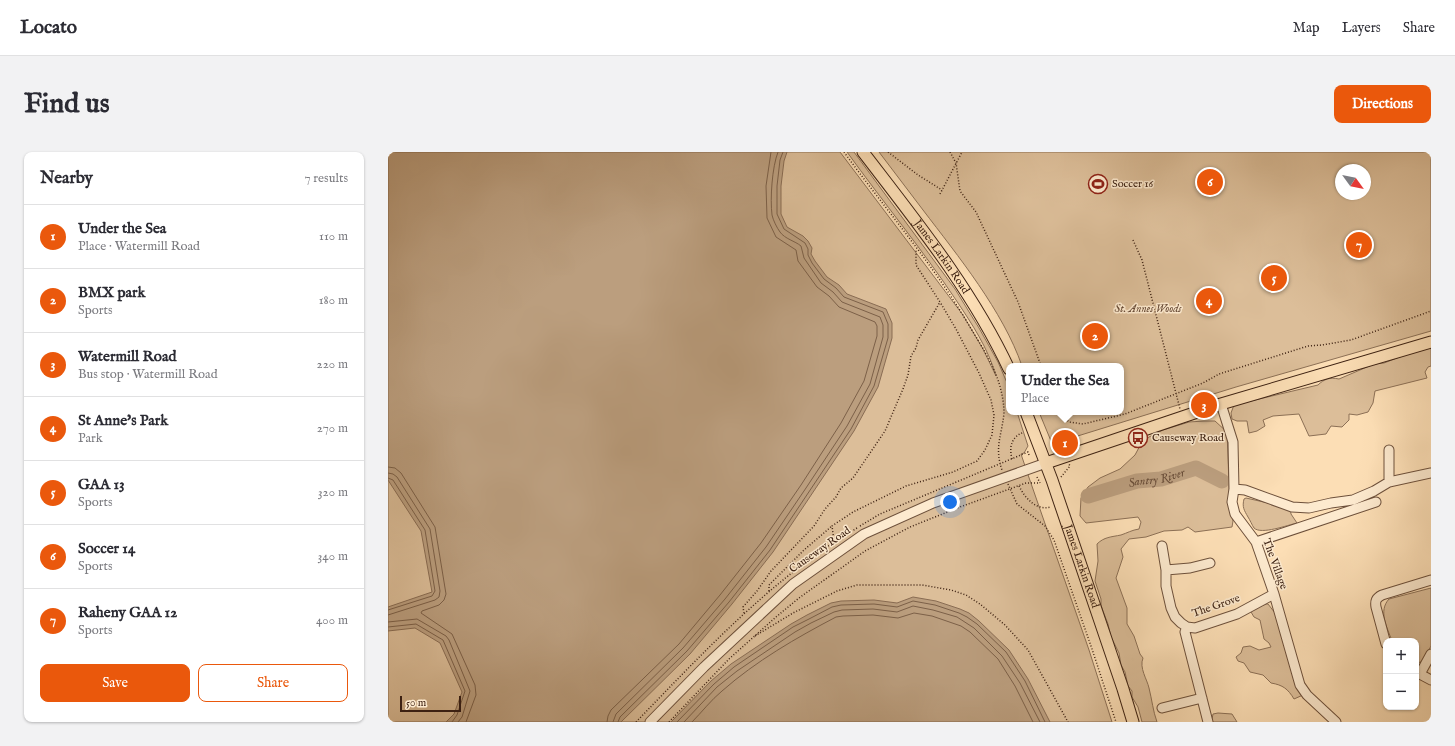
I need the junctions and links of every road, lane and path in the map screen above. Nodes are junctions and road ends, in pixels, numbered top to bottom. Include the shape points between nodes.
1 (844, 152) edge
2 (863, 152) edge
3 (888, 152) edge
4 (950, 152) edge
5 (962, 152) edge
6 (956, 163) junction
7 (942, 190) junction
8 (940, 194) dead end
9 (1133, 240) dead end
10 (916, 249) junction
11 (940, 302) junction
12 (1431, 311) edge
13 (1431, 342) edge
14 (1006, 363) edge
15 (1040, 363) edge
16 (1176, 393) junction
17 (1221, 404) junction
18 (1124, 414) edge
19 (1027, 415) edge
20 (1062, 415) edge
21 (1121, 415) edge
22 (1182, 416) junction
23 (1032, 428) junction
24 (1389, 450) dead end
25 (1029, 455) dead end
26 (1012, 459) junction
27 (1046, 463) junction
28 (1069, 464) dead end
29 (1431, 473) edge
30 (1037, 477) dead end
31 (1061, 477) dead end
32 (1044, 482) dead end
33 (1389, 482) junction
34 (1040, 483) junction
35 (1008, 484) dead end
36 (1020, 486) junction
37 (1010, 489) junction
38 (1234, 489) junction
39 (1376, 502) dead end
40 (1060, 504) junction
41 (832, 526) junction
42 (834, 541) dead end
43 (1256, 542) junction
44 (1162, 546) dead end
45 (1210, 563) dead end
46 (1166, 570) junction
47 (1431, 580) edge
48 (769, 591) dead end
49 (1274, 594) junction
50 (744, 614) dead end
51 (1186, 627) junction
52 (752, 638) junction
53 (1384, 638) edge
54 (1431, 654) edge
55 (1419, 672) edge
56 (1419, 674) edge
57 (1431, 680) edge
58 (1202, 698) junction
59 (1162, 708) dead end
60 (650, 722) edge
61 (669, 722) edge
62 (1068, 722) edge
63 (1116, 722) edge
64 (1133, 722) edge
65 (1208, 722) edge
66 (1336, 722) edge

1 - 10 path
2 - 14 main road, James Larkin Road via 965,290
3 - 7 path
4 - 6 path
5 - 6 path
6 - 7 path
6 - 15 path via 960,191 976,212 1018,302
7 - 8 path
9 - 16 path via 1142,260
10 - 11 path via 916,265
10 - 26 path via 950,294 983,349 999,382 1004,399 998,451 1000,465
11 - 41 path via 979,372 991,400 994,415 992,434 985,450 977,461 953,472 906,486 853,512
11 - 50 path via 911,356 908,375 885,430 853,478 841,488 814,526 771,571 758,591 745,604
12 - 16 path via 1351,340 1308,346 1219,374
13 - 17 main road
16 - 18 path
16 - 22 path
17 - 22 main road
17 - 38 street, The Village via 1233,442
19 - 23 main road, James Larkin Road
20 - 21 path via 1068,422 1083,424
22 - 27 main road
23 - 26 path via 1012,440
23 - 27 main road, James Larkin Road
24 - 33 street
25 - 26 path via 1028,452
27 - 40 main road, James Larkin Road
27 - 60 street, Causeway Road via 933,503 864,534 793,584 704,667
28 - 31 path
29 - 33 street
30 - 34 path
32 - 34 path
33 - 38 street via 1353,500 1309,508 1292,507 1244,490
34 - 36 path
35 - 37 path
36 - 37 path
36 - 40 path via 1025,497 1035,506 1044,508
37 - 52 path via 910,527 865,551 799,598
37 - 63 path via 1017,504 1045,526 1054,540
38 - 43 street, The Village via 1232,502 1235,514
39 - 43 street
40 - 64 main road, James Larkin Road
41 - 42 path
41 - 48 path via 769,585
43 - 49 street, The Village
44 - 46 street
45 - 46 street
46 - 51 street via 1166,586 1171,608 1175,617
47 - 53 street via 1377,598 1376,607
49 - 51 street, The Grove via 1237,614 1195,628
49 - 66 street, The Village via 1300,685
51 - 58 street via 1185,632
52 - 61 path
52 - 62 path via 837,591 857,585 922,585 951,590 980,604 1022,643
54 - 55 street
56 - 57 street
58 - 59 street
58 - 65 street

